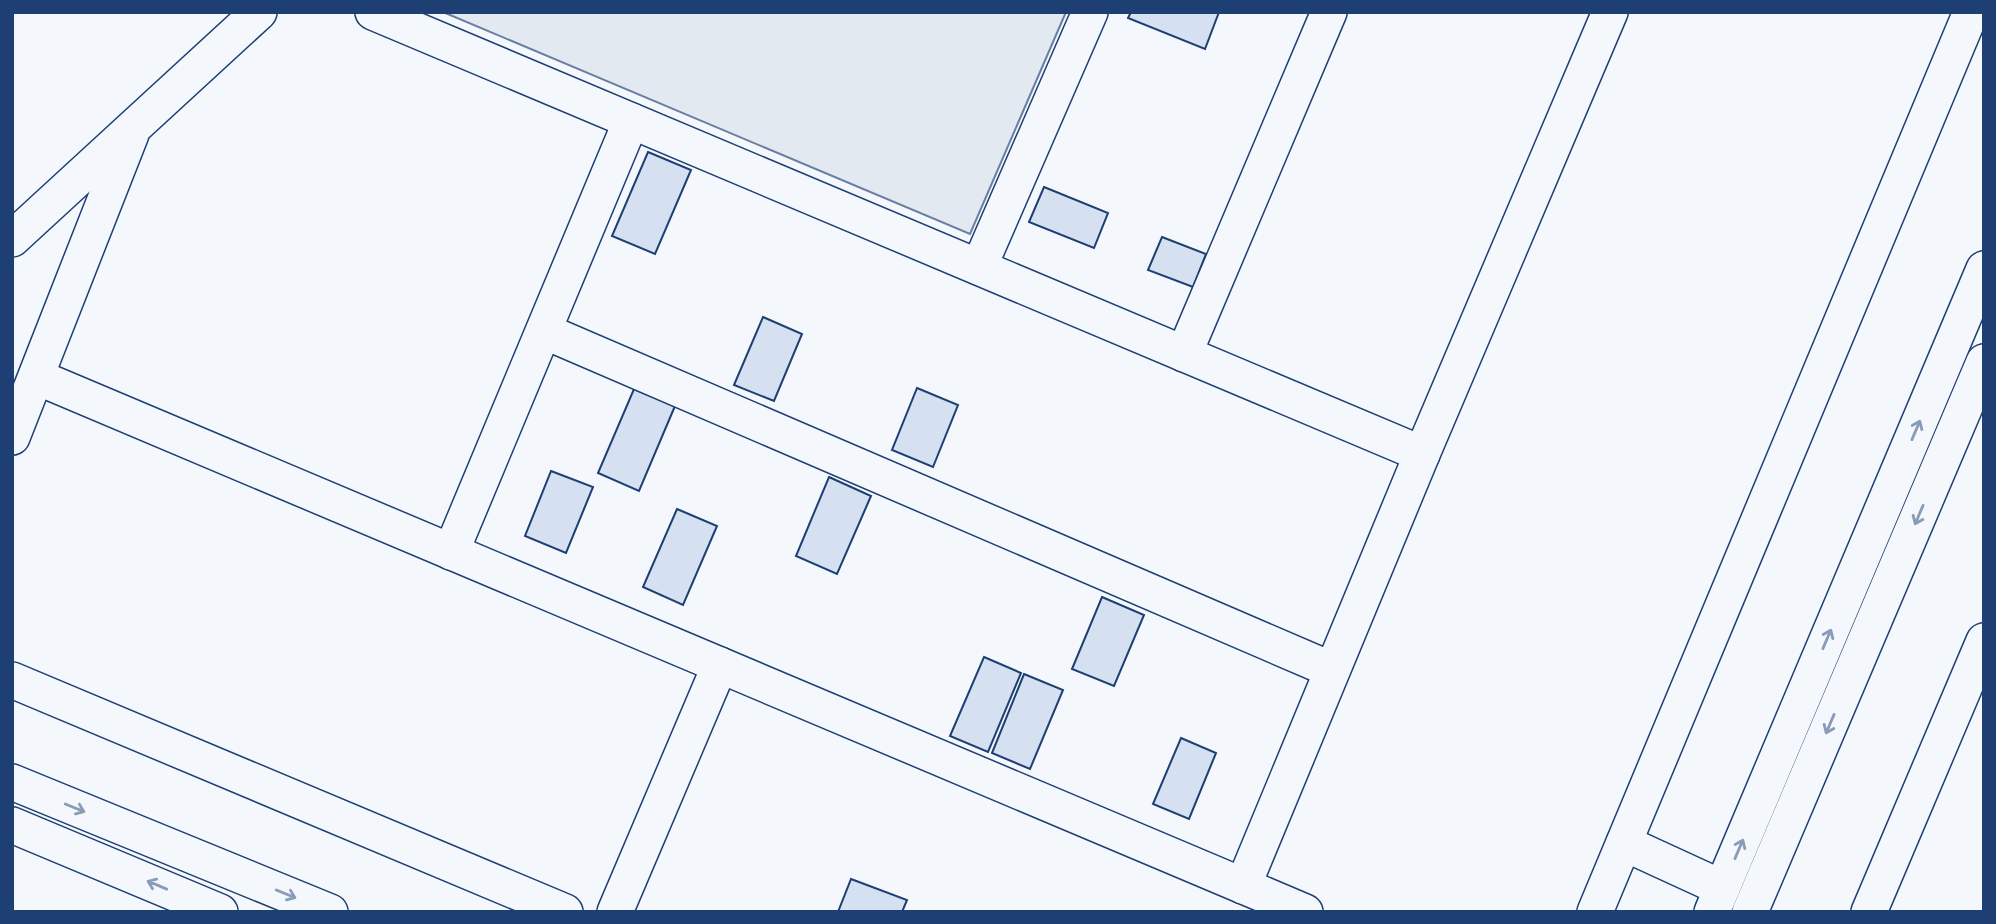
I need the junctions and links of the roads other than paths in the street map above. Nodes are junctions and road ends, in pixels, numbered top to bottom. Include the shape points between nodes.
1 (259, 12) edge
2 (373, 12) edge
3 (1090, 12) edge
4 (1329, 12) edge
5 (1610, 12) edge
6 (1970, 12) edge
7 (631, 121) junction
8 (133, 128) junction
9 (12, 239) edge
10 (979, 267) junction
11 (1984, 269) edge
12 (544, 331) junction
13 (1184, 354) junction
14 (1984, 362) edge
15 (37, 377) junction
16 (12, 437) edge
17 (1422, 454) junction
18 (451, 552) junction
19 (1984, 640) edge
20 (720, 665) junction
21 (1332, 670) junction
22 (12, 680) edge
23 (12, 782) edge
24 (12, 825) edge
25 (1624, 843) junction
26 (1243, 886) junction
27 (1717, 900) edge
28 (220, 912) edge
29 (330, 912) edge
30 (565, 912) edge
31 (615, 912) edge
32 (1305, 912) edge
33 (1595, 912) edge
34 (1750, 912) edge
35 (1869, 912) edge

1 - 8 street
2 - 7 street
3 - 10 street
4 - 13 street
5 - 17 street
6 - 25 street
7 - 10 street
7 - 12 street
8 - 9 street
8 - 15 street
10 - 13 street
27 -> 11 street
12 - 18 street
12 - 21 street
13 - 17 street
14 -> 34 street
15 - 16 street
15 - 18 street
17 - 21 street
18 - 20 street
19 - 35 street
20 - 26 street
20 - 31 street
21 - 26 street
22 - 30 street
23 -> 29 street
28 -> 24 street
25 - 27 street
25 - 33 street
26 - 32 street

